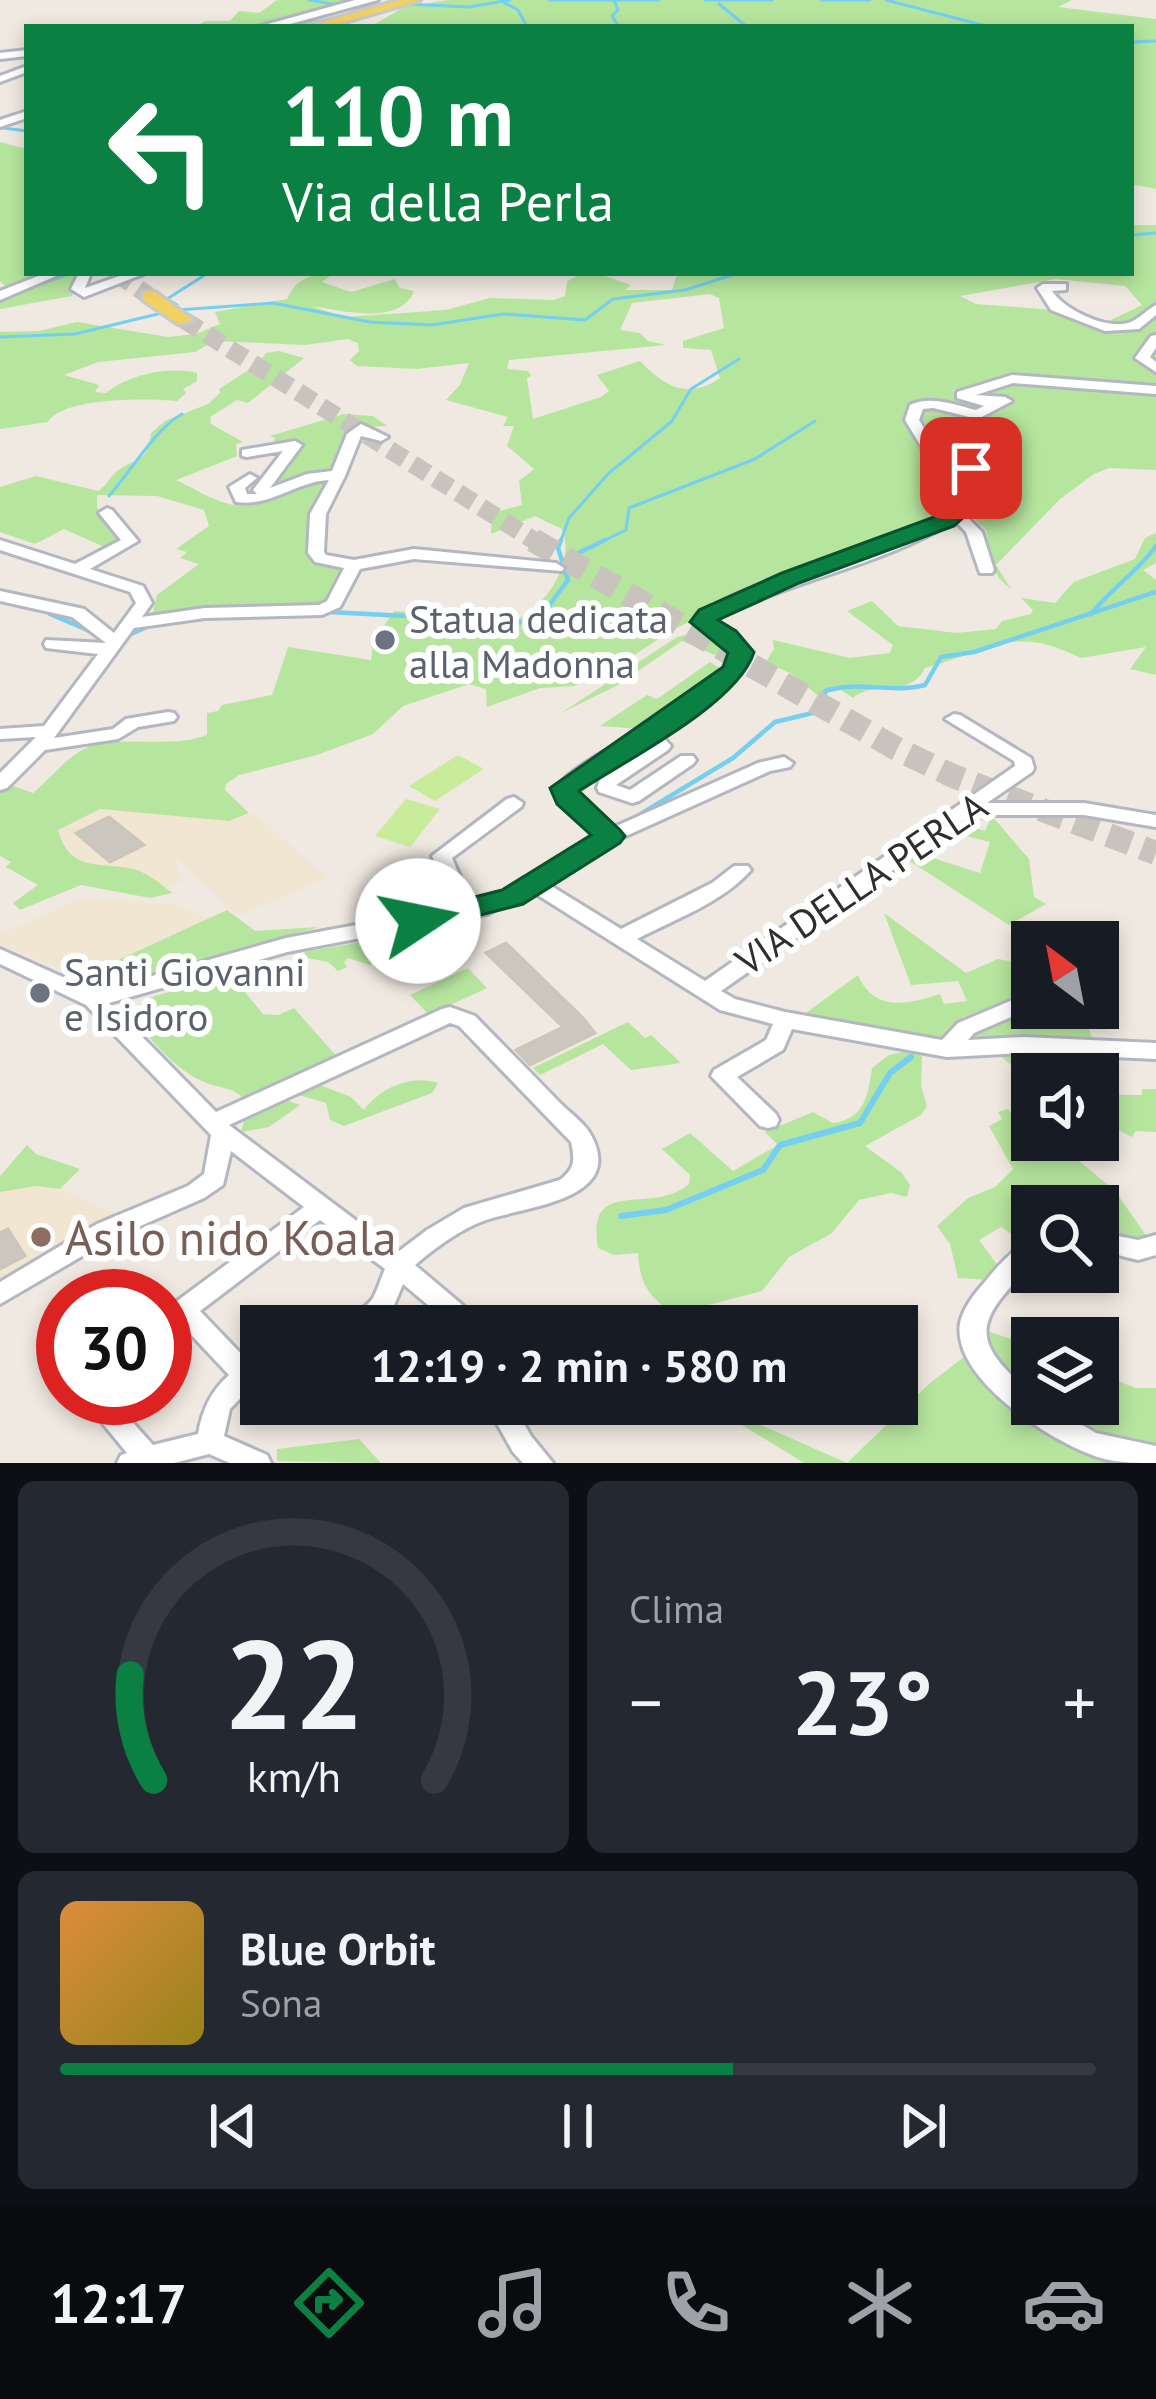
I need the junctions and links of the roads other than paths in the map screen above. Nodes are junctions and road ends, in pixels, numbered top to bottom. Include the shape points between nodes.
1 (414, 0) edge
2 (372, 5) edge
3 (289, 24) edge
4 (321, 24) edge
5 (50, 276) edge
6 (84, 276) edge
7 (131, 276) edge
8 (1062, 287) dead end
9 (0, 296) edge
10 (149, 296) tunnel mouth
11 (1156, 309) edge
12 (184, 320) tunnel mouth
13 (1156, 339) edge
14 (1156, 368) edge
15 (1156, 390) edge
16 (381, 437) dead end
17 (247, 453) dead end
18 (338, 476) junction
19 (250, 478) dead end
20 (270, 493) junction
21 (107, 513) dead end
22 (955, 514) junction
23 (0, 545) edge
24 (355, 565) junction
25 (556, 568) dead end
26 (78, 569) junction
27 (986, 570) dead end
28 (0, 596) edge
29 (128, 624) junction
30 (52, 644) dead end
31 (111, 646) junction
32 (169, 717) dead end
33 (954, 719) dead end
34 (648, 732) junction
35 (0, 734) edge
36 (44, 738) junction
37 (687, 760) dead end
38 (784, 763) dead end
39 (0, 784) edge
40 (514, 803) dead end
41 (969, 809) junction
42 (1156, 821) edge
43 (610, 836) junction
44 (741, 870) dead end
45 (534, 884) junction
46 (465, 912) junction
47 (621, 938) junction
48 (0, 956) edge
49 (706, 991) junction
50 (94, 1000) junction
51 (1011, 1008) edge
52 (785, 1021) junction
53 (947, 1049) junction
54 (1156, 1051) edge
55 (768, 1120) dead end
56 (218, 1128) junction
57 (320, 1207) junction
58 (1156, 1245) edge
59 (1119, 1246) edge
60 (399, 1266) junction
61 (1011, 1273) edge
62 (0, 1294) edge
63 (192, 1303) edge
64 (383, 1305) edge
65 (445, 1305) edge
66 (192, 1329) edge
67 (240, 1360) edge
68 (240, 1382) edge
69 (114, 1425) edge
70 (511, 1425) edge
71 (210, 1442) junction
72 (1156, 1458) edge
73 (139, 1461) edge
74 (258, 1463) edge
75 (539, 1463) edge

1 - 2 main road
2 - 3 street via 336,5
2 - 4 main road
5 - 9 street
6 - 7 street via 77,289 84,292
8 - 11 street via 1043,288 1056,307 1105,327 1134,326
10 - 12 main road
13 - 14 street via 1142,358
15 - 22 street via 1001,380 962,395 1005,401 985,414 916,405 912,420 931,451 930,470 941,472 960,457 971,464
16 - 18 street via 361,428 354,434
17 - 20 street via 295,445 261,490
18 - 20 street via 310,474
18 - 24 street via 319,514 316,553
19 - 20 street via 237,487 239,498
21 - 26 street via 130,541
22 - 27 street via 974,524
22 - 34 street via 708,616 703,622 737,646 740,662 722,684
23 - 26 street
24 - 25 street via 414,554
24 - 29 street via 334,604 322,610
26 - 29 street via 142,595
28 - 31 street via 78,613
29 - 31 street
30 - 31 street
31 - 36 street
32 - 36 street via 132,723 118,734
33 - 41 street, VIA DELLA PERLA via 1025,763 1019,777
34 - 37 street via 662,746 606,788 632,796
34 - 43 street via 564,788
35 - 36 street
36 - 39 street
38 - 43 street
40 - 46 street via 442,856
41 - 42 street via 1084,809
41 - 49 street, VIA DELLA PERLA
43 - 45 street
44 - 47 street, VIA DELLA PERLA
45 - 46 street
45 - 47 street, VIA DELLA PERLA
46 - 50 street via 286,945
47 - 49 street, VIA DELLA PERLA
48 - 50 street
49 - 52 street
50 - 56 street
51 - 53 street via 966,1028
52 - 53 street
52 - 55 street via 776,1045 722,1076
53 - 54 street
56 - 57 street
56 - 60 street via 440,1017 461,1016 582,1139 588,1156 564,1191 479,1212
56 - 62 street via 214,1180 105,1231
57 - 60 street
57 - 63 street
58 - 59 street
60 - 64 street
60 - 65 street
61 - 72 street via 972,1325 987,1370 1081,1439
66 - 67 street
68 - 71 street via 213,1410
69 - 73 street
70 - 75 street
71 - 73 street
71 - 74 street

